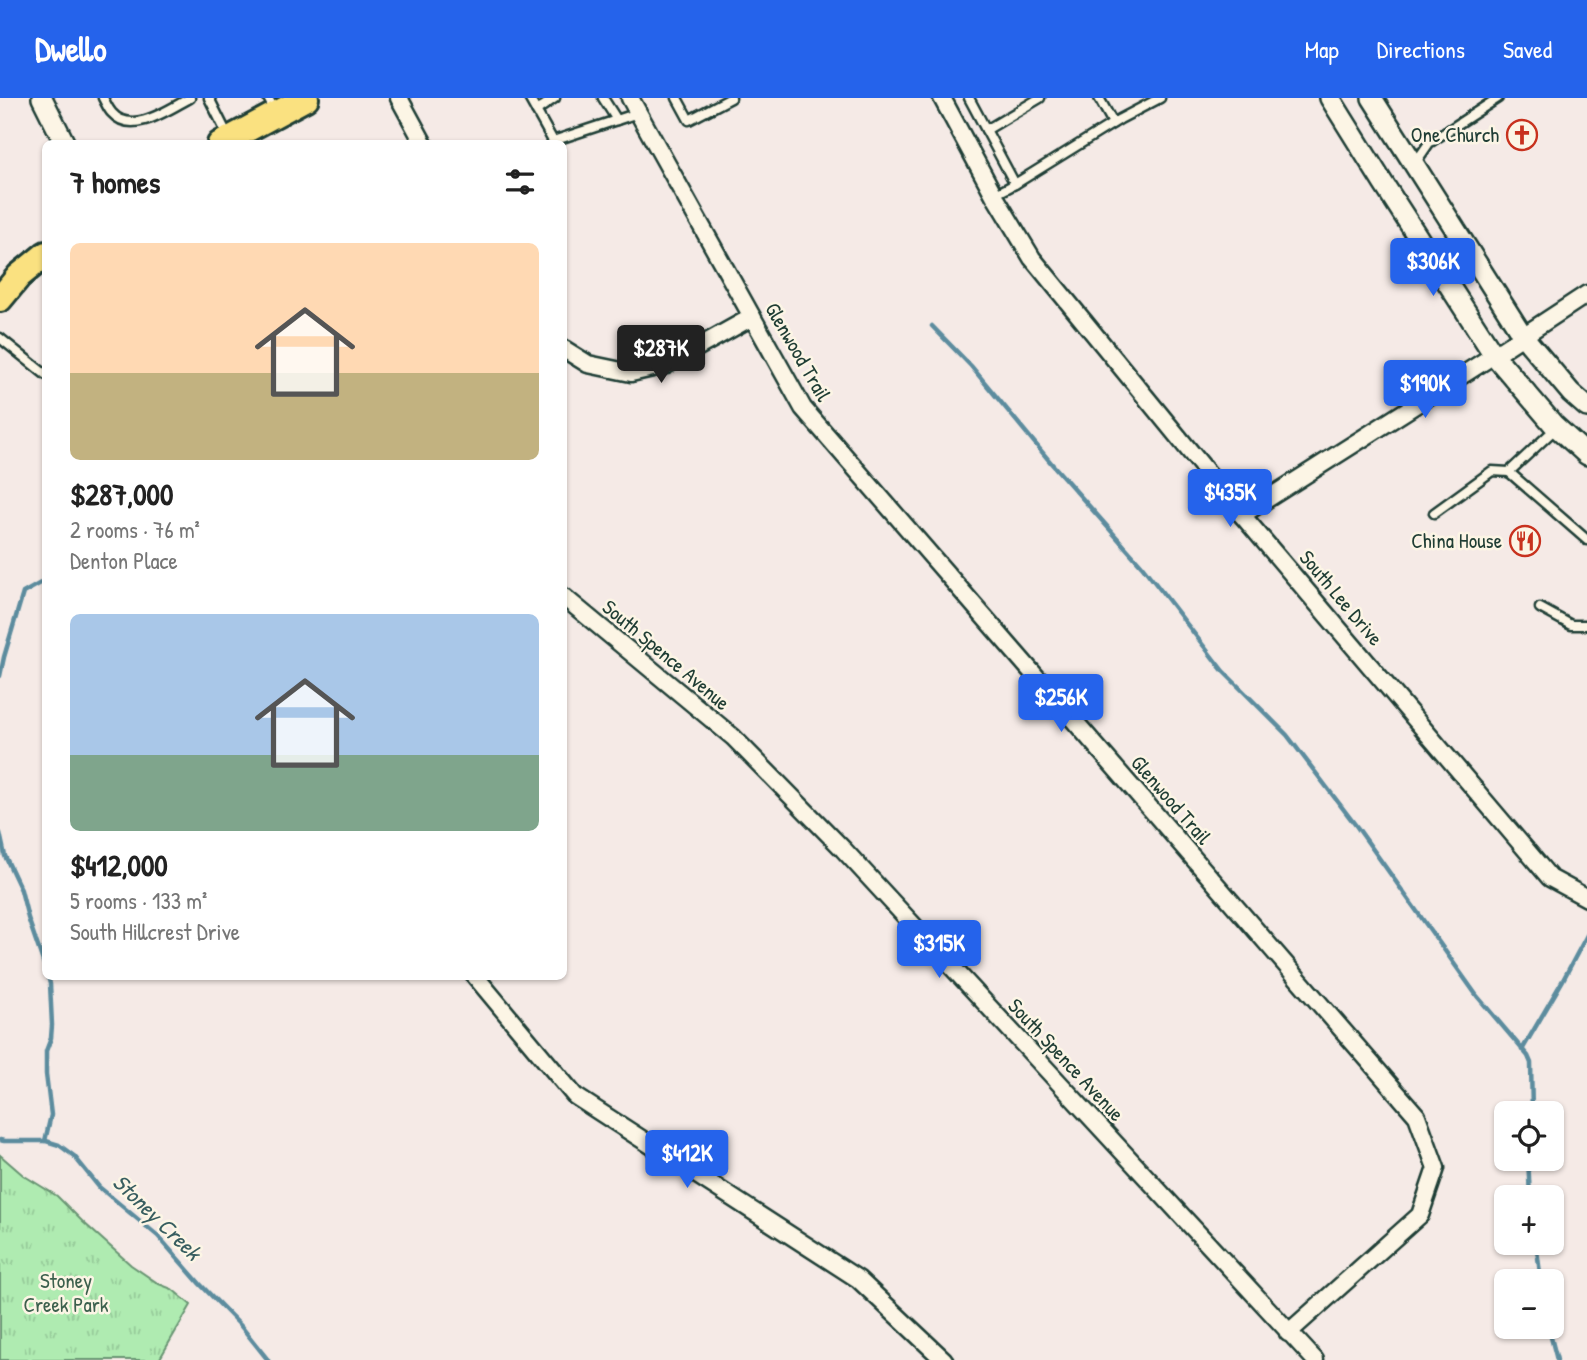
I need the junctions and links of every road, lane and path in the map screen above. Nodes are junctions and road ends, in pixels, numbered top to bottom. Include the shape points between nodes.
1 (42, 98) edge
2 (103, 98) edge
3 (190, 98) edge
4 (209, 98) edge
5 (306, 98) edge
6 (399, 98) edge
7 (529, 98) edge
8 (555, 98) edge
9 (603, 98) edge
10 (630, 98) edge
11 (677, 98) edge
12 (731, 98) edge
13 (942, 98) edge
14 (969, 98) edge
15 (1040, 98) edge
16 (1100, 98) edge
17 (1160, 98) edge
18 (1330, 98) edge
19 (1372, 98) edge
20 (1498, 98) edge
21 (272, 106) edge
22 (536, 111) junction
23 (638, 113) junction
24 (617, 120) junction
25 (1113, 123) junction
26 (986, 130) junction
27 (63, 140) edge
28 (225, 140) edge
29 (226, 140) edge
30 (422, 140) edge
31 (552, 140) edge
32 (556, 140) edge
33 (1414, 165) junction
34 (1015, 184) junction
35 (994, 195) junction
36 (42, 257) edge
37 (1587, 293) edge
38 (0, 299) edge
39 (752, 317) junction
40 (1523, 336) junction
41 (0, 338) edge
42 (567, 351) edge
43 (1494, 355) junction
44 (42, 372) edge
45 (1587, 407) edge
46 (1556, 428) junction
47 (1587, 455) edge
48 (1509, 472) junction
49 (1434, 513) dead end
50 (1242, 515) junction
51 (1587, 540) edge
52 (567, 599) edge
53 (1540, 608) dead end
54 (1587, 625) edge
55 (1587, 898) edge
56 (478, 980) edge
57 (1288, 1333) junction
58 (944, 1360) edge
59 (1315, 1360) edge

1 - 27 street
2 - 3 lane via 112,113 125,122 141,122
4 - 28 lane
5 - 21 main road
6 - 30 street
7 - 22 lane
8 - 22 lane
9 - 24 lane
10 - 23 street, Glenwood Trail
11 - 12 lane via 689,120
13 - 35 street, South Lee Drive
14 - 26 lane
15 - 26 lane
16 - 25 lane
17 - 25 lane
18 - 43 street
19 - 33 street
20 - 33 lane via 1429,143
21 - 29 main road
22 - 31 lane
23 - 24 lane
23 - 39 street, Glenwood Trail
24 - 32 lane
25 - 34 lane
26 - 34 lane
33 - 40 street
34 - 35 lane
35 - 50 street, South Lee Drive via 1032,258
36 - 38 main road
37 - 40 street
39 - 42 street via 666,365 631,373 588,363
39 - 57 street, Glenwood Trail via 803,408 1417,1116 1436,1168 1420,1215
40 - 43 street
40 - 45 street
41 - 44 lane
43 - 46 street
43 - 50 street
46 - 47 street
46 - 48 lane
48 - 49 lane via 1492,471
48 - 51 lane
50 - 55 street, South Lee Drive via 1550,878
52 - 57 street, South Spence Avenue via 733,737 797,802
53 - 54 lane via 1571,625
56 - 58 street via 575,1096 858,1279
57 - 59 street, South Spence Avenue

